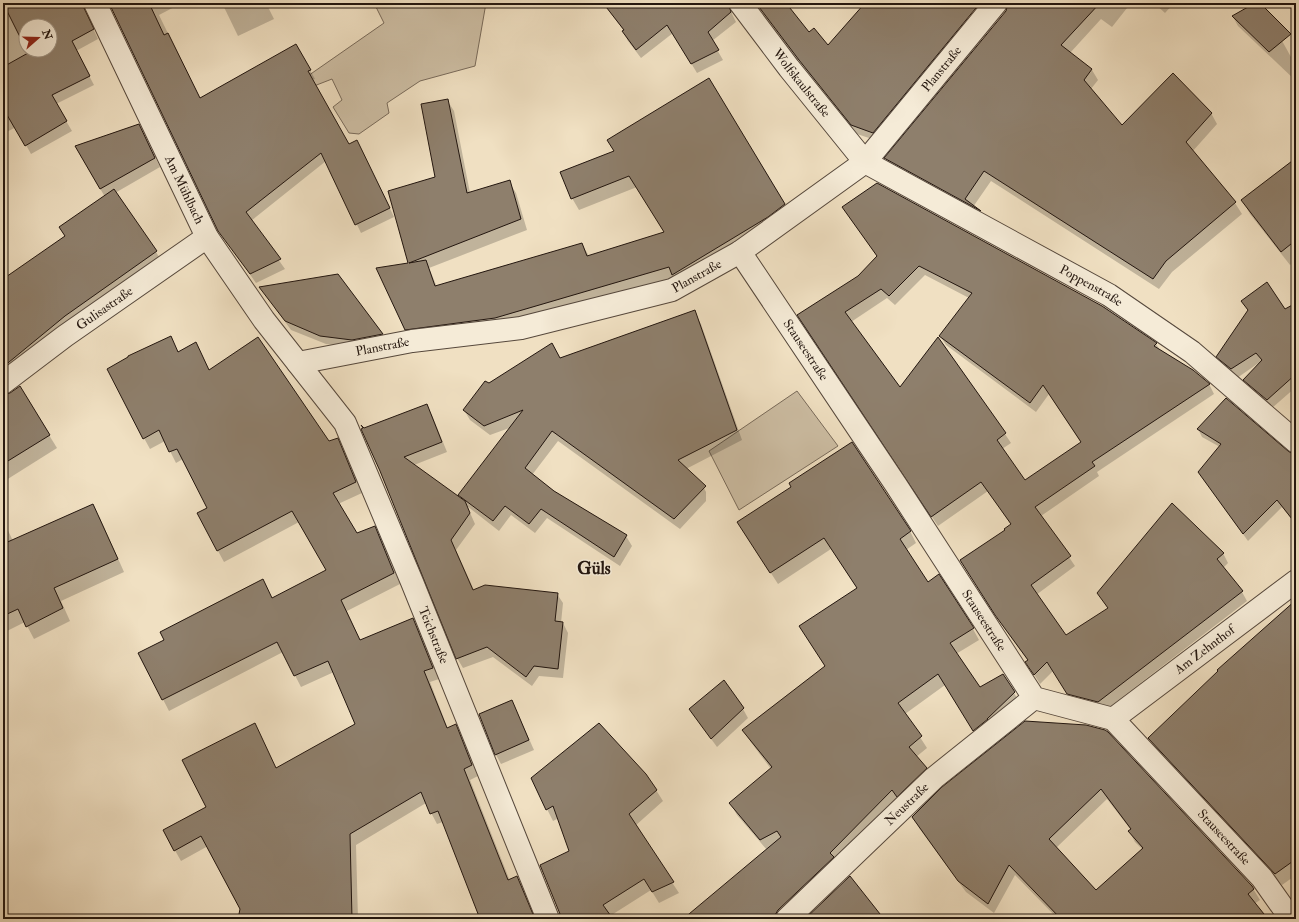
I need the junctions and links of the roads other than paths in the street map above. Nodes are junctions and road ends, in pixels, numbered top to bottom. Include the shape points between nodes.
1 (95, 3) edge
2 (740, 3) edge
3 (996, 3) edge
4 (865, 162) junction
5 (207, 237) junction
6 (740, 252) junction
7 (298, 362) junction
8 (3, 383) edge
9 (1296, 442) edge
10 (1296, 581) edge
11 (1034, 698) junction
12 (1113, 719) junction
13 (548, 919) edge
14 (787, 919) edge
15 (1291, 919) edge

1 - 5 street, Am Mühlbach
2 - 4 street, Wolfskaulstraße
3 - 4 street, Planstraße
4 - 6 street, Planstraße
4 - 9 street, Poppenstraße via 1109,295 1192,352
5 - 7 street, Am Mühlbach via 264,320
5 - 8 street, Gulisastraße via 58,340
6 - 7 street, Planstraße via 672,290 521,328 412,341
6 - 11 street, Stauseestraße via 896,485
7 - 13 street, Teichstraße via 345,423
10 - 12 street, Am Zehnthof
11 - 12 street
11 - 14 street, Neustraße via 934,778
12 - 15 street, Stauseestraße via 1262,878

